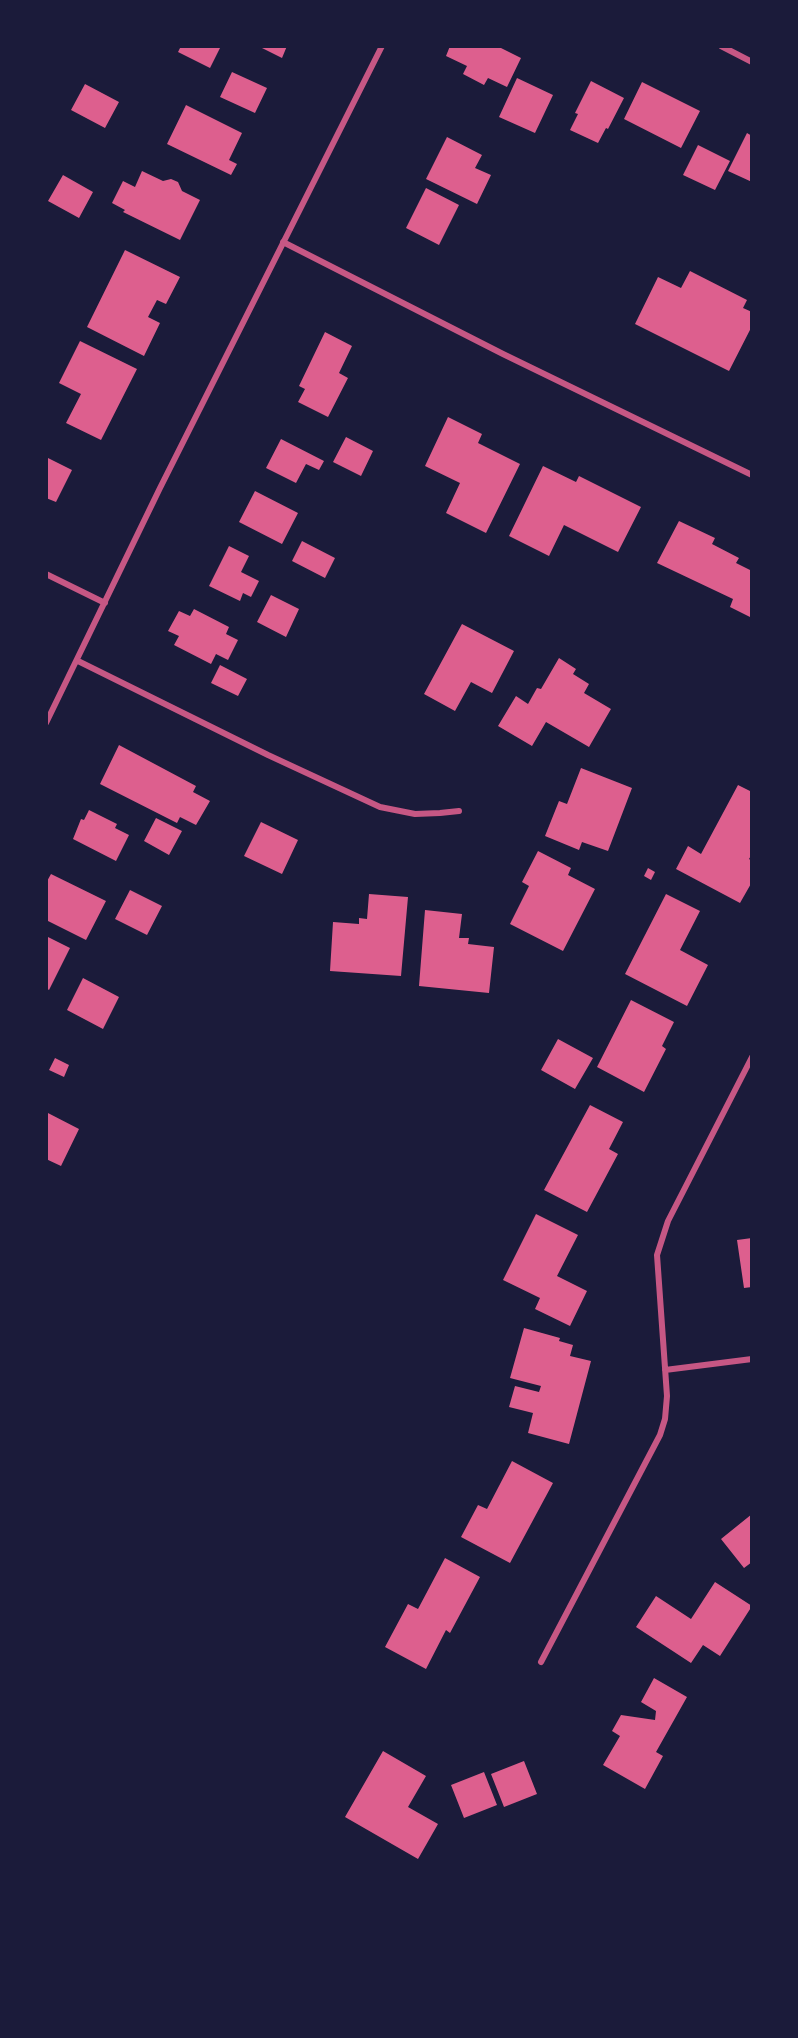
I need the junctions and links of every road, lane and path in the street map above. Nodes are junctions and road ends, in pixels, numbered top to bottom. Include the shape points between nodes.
1 (382, 46) edge
2 (721, 46) edge
3 (752, 62) edge
4 (283, 242) junction
5 (752, 475) edge
6 (46, 574) edge
7 (105, 603) junction
8 (78, 661) junction
9 (46, 723) edge
10 (459, 811) dead end
11 (752, 1057) edge
12 (752, 1359) edge
13 (665, 1370) junction
14 (541, 1662) dead end

1 - 4 street
2 - 3 street
4 - 5 street
4 - 7 street
6 - 7 street
7 - 8 street
8 - 9 street
8 - 10 street via 380,807 415,814
11 - 13 street via 668,1221 657,1255
12 - 13 street
13 - 14 street via 667,1396 660,1436

